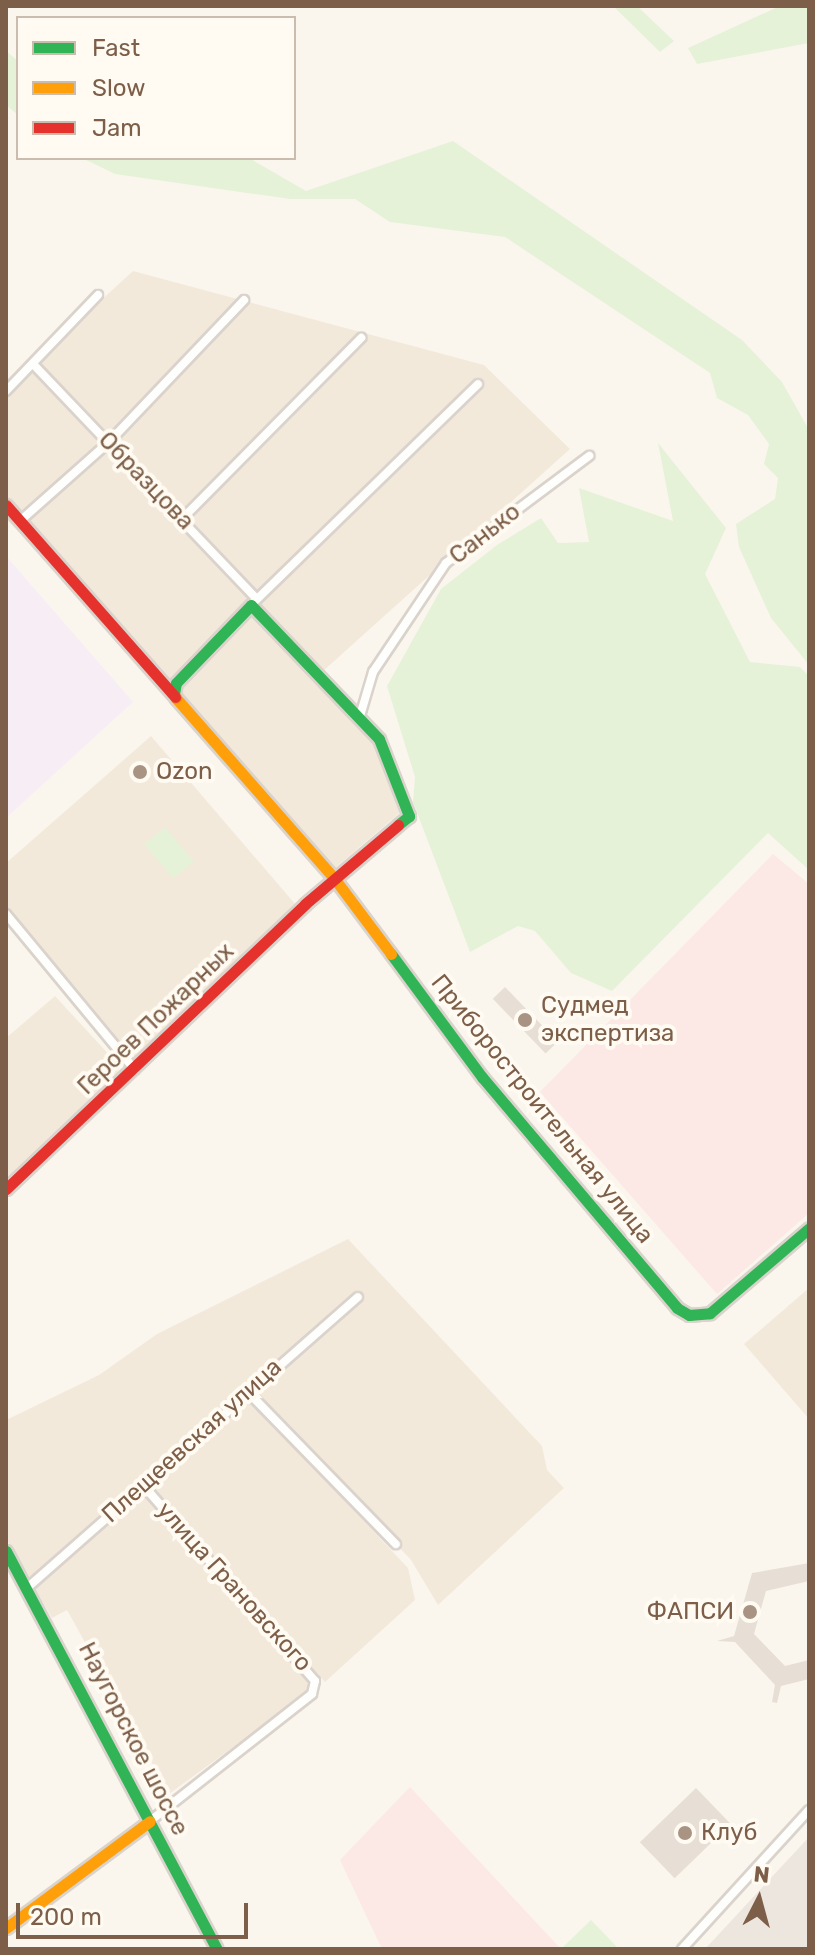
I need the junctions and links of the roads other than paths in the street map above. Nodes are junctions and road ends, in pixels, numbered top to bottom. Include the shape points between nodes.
1 (98, 295) dead end
2 (244, 300) dead end
3 (361, 338) dead end
4 (34, 365) junction
5 (478, 384) dead end
6 (6, 391) edge
7 (109, 442) junction
8 (589, 456) dead end
9 (6, 505) edge
10 (182, 519) junction
11 (20, 521) junction
12 (254, 602) junction
13 (174, 694) junction
14 (360, 716) junction
15 (334, 878) junction
16 (6, 914) edge
17 (135, 1070) junction
18 (6, 1189) edge
19 (809, 1228) edge
20 (358, 1297) dead end
21 (246, 1390) junction
22 (142, 1484) junction
23 (396, 1544) dead end
24 (6, 1551) edge
25 (28, 1587) junction
26 (809, 1810) edge
27 (150, 1821) junction
28 (6, 1928) edge
29 (217, 1949) edge
30 (682, 1949) edge

1 - 4 street
2 - 7 street
3 - 10 street
4 - 6 street
4 - 7 street, Образцова
5 - 12 street
7 - 10 street, Образцова
7 - 11 street
8 - 14 street, Санько via 446,563 373,672
9 - 11 main road, Приборостроительная улица
10 - 12 street, Образцова
11 - 13 main road, Приборостроительная улица
12 - 13 main road via 176,683
12 - 14 main road
13 - 15 main road, Приборостроительная улица
14 - 15 main road via 379,739 409,816
15 - 17 main road, Героев Пожарных
15 - 19 main road, Приборостроительная улица via 502,1103 677,1308 710,1313
16 - 17 street
17 - 18 main road, Героев Пожарных
20 - 21 street, Плещеевская улица
21 - 22 street, Плещеевская улица
21 - 23 street
22 - 25 street, Плещеевская улица
22 - 27 street, улица Грановского via 313,1675 312,1694
24 - 25 main road, Наугорское шоссе
25 - 27 main road, Наугорское шоссе
26 - 30 street
27 - 28 main road
27 - 29 main road, Наугорское шоссе

